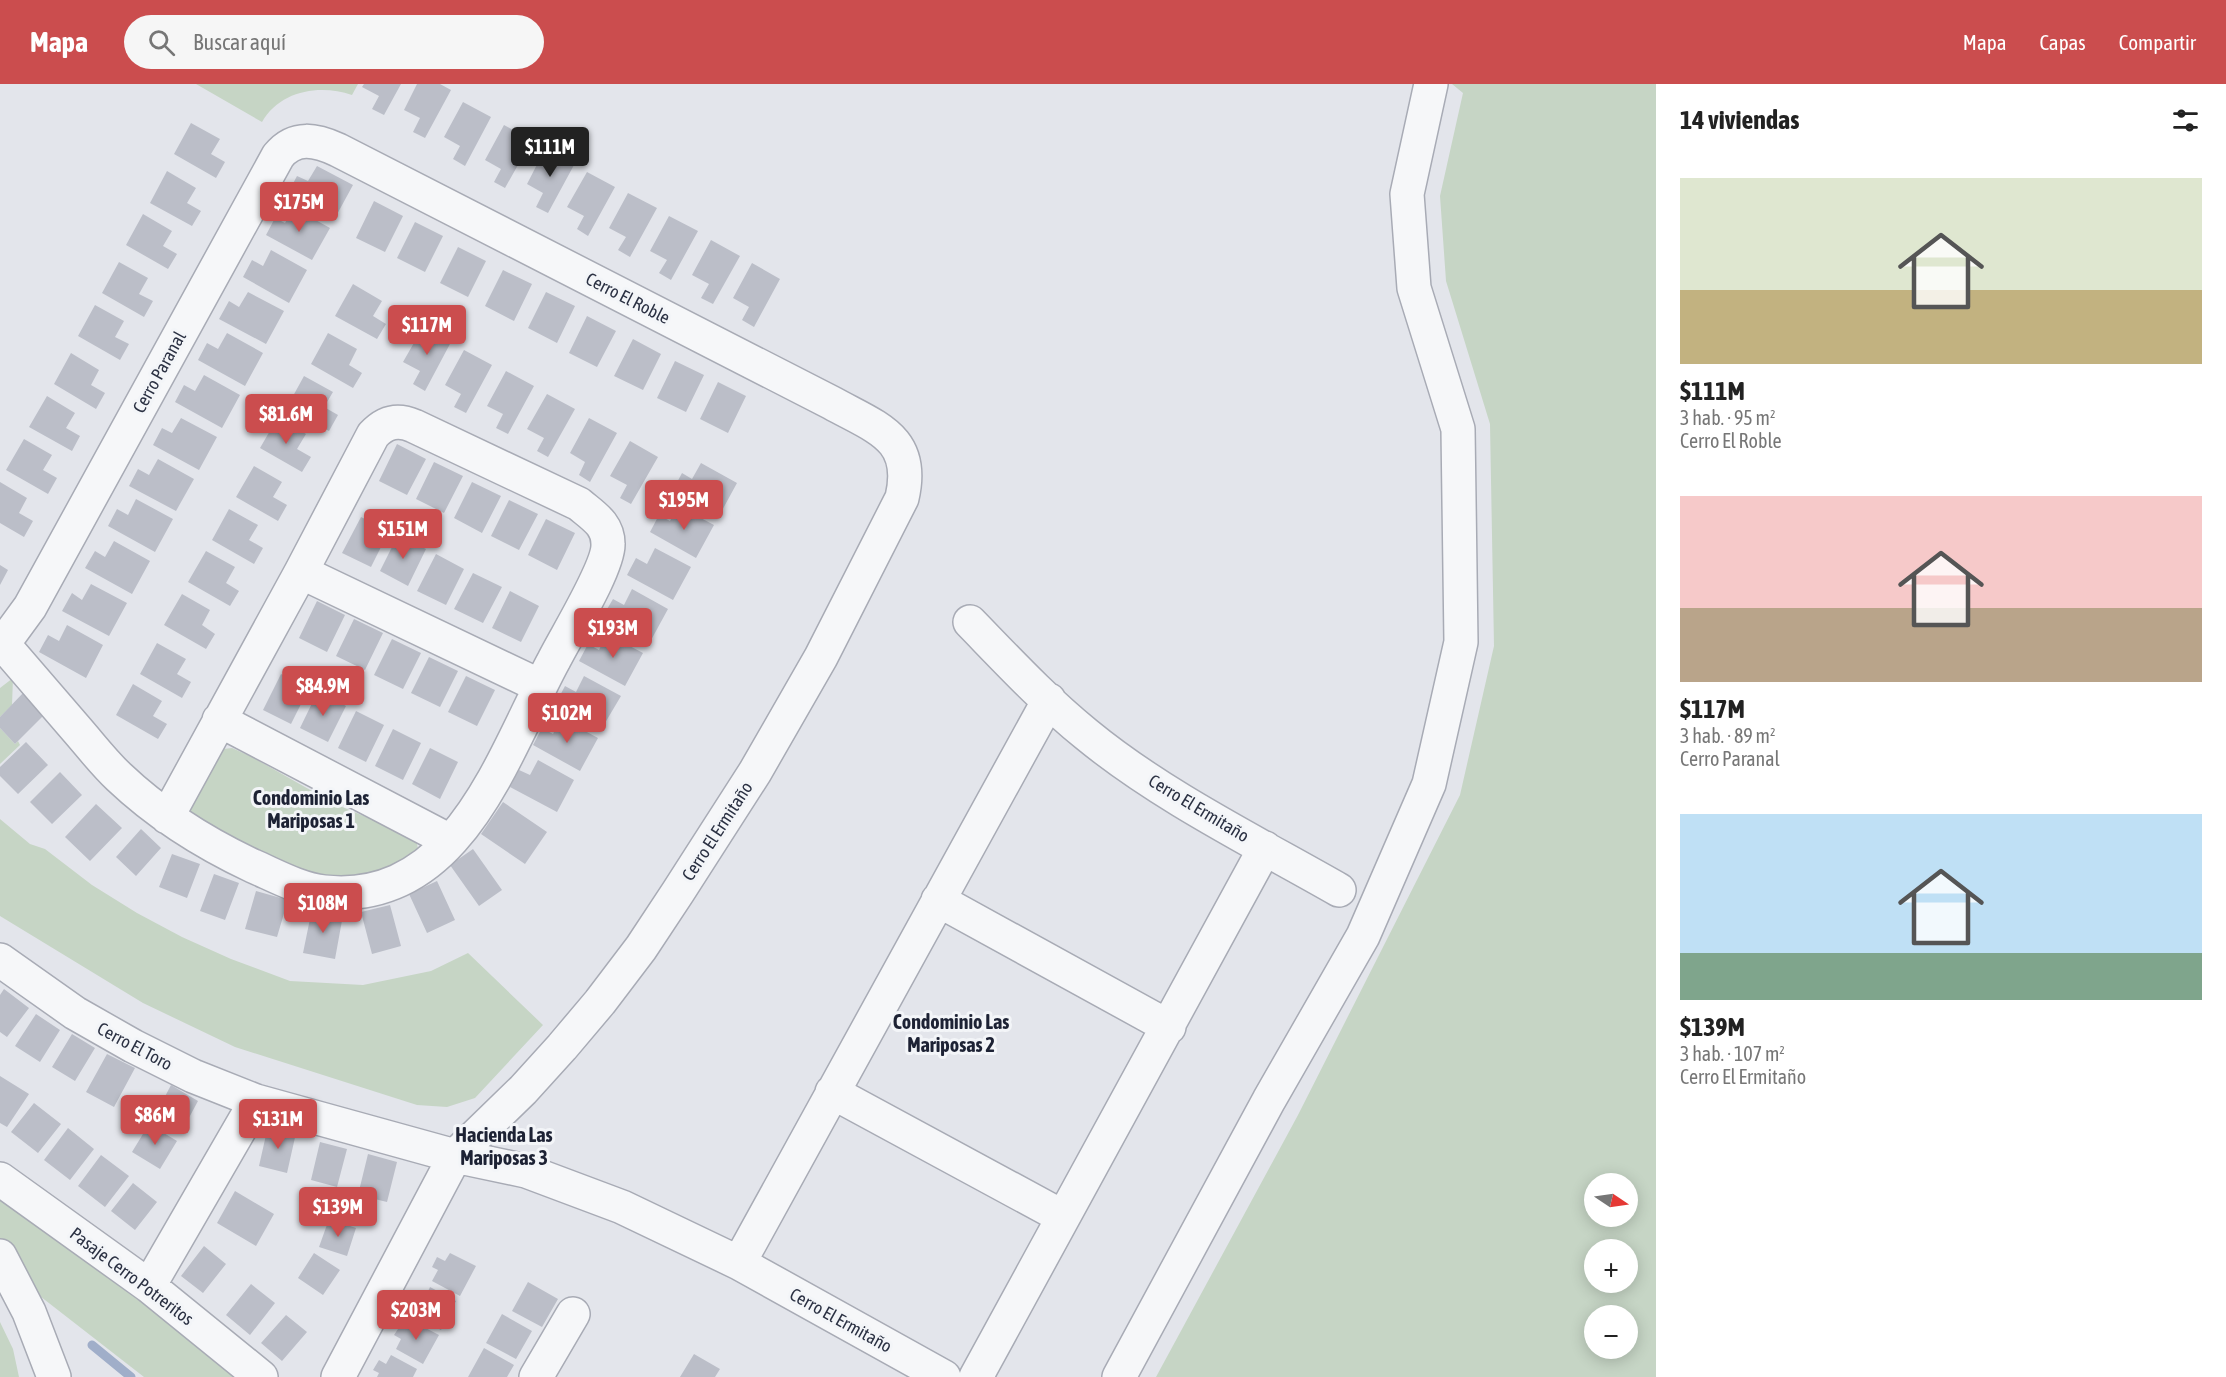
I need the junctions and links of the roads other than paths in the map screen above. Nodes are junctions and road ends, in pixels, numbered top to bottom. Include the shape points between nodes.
1 (1431, 84) edge
2 (338, 150) joint
3 (903, 461) joint
4 (301, 572) junction
5 (970, 622) dead end
6 (2, 646) edge
7 (540, 686) junction
8 (1049, 700) junction
9 (219, 720) junction
10 (167, 817) junction
11 (450, 841) junction
12 (1265, 848) junction
13 (1339, 890) dead end
14 (938, 900) junction
15 (0, 960) edge
16 (1169, 1027) junction
17 (832, 1092) junction
18 (256, 1101) junction
19 (455, 1156) junction
20 (0, 1179) edge
21 (1063, 1216) junction
22 (0, 1256) edge
23 (739, 1263) junction
24 (149, 1286) junction
25 (573, 1314) dead end
26 (54, 1377) edge
27 (261, 1377) edge
28 (338, 1377) edge
29 (536, 1377) edge
30 (944, 1377) edge
31 (976, 1377) edge
32 (1119, 1377) edge

1 - 32 street via 1407,194 1414,288 1458,429 1461,642 1429,784 1364,936 1269,1100
2 - 3 street, Cerro El Roble via 832,403 887,434
2 - 6 street, Cerro Paranal via 312,140 300,141 278,156 30,607
3 - 19 street, Cerro El Ermitaño via 902,498 821,657 755,772 678,892 634,957 562,1047
4 - 7 street
4 - 7 street, Cerro Paranal via 373,435 387,424 414,426 579,504 602,522 609,545 607,558
4 - 9 street, Cerro Paranal
5 - 8 street, Cerro El Ermitaño
6 - 10 street, Cerro Paranal via 117,775
7 - 11 street, Cerro Paranal via 494,780 468,822
8 - 12 street, Cerro El Ermitaño via 1086,734 1171,794
8 - 14 street
9 - 10 street, Cerro Paranal
9 - 11 street
10 - 11 street, Cerro Paranal via 240,860 321,892 354,892 386,886 422,868
12 - 13 street, Cerro El Ermitaño
12 - 16 street, Cerro El Ermitaño
14 - 16 street
14 - 17 street
15 - 18 street, Cerro El Toro via 75,1013 133,1046
16 - 21 street, Cerro El Ermitaño
17 - 21 street
17 - 23 street
18 - 19 street, Cerro El Toro
18 - 24 street
19 - 23 street, Cerro El Ermitaño via 526,1171 622,1207
19 - 28 street, Cerro El Ermitaño
20 - 24 street, Pasaje Cerro Potreritos
21 - 31 street, Cerro El Ermitaño
22 - 26 street via 29,1312
23 - 30 street, Cerro El Ermitaño
24 - 27 street, Pasaje Cerro Potreritos
25 - 29 street

